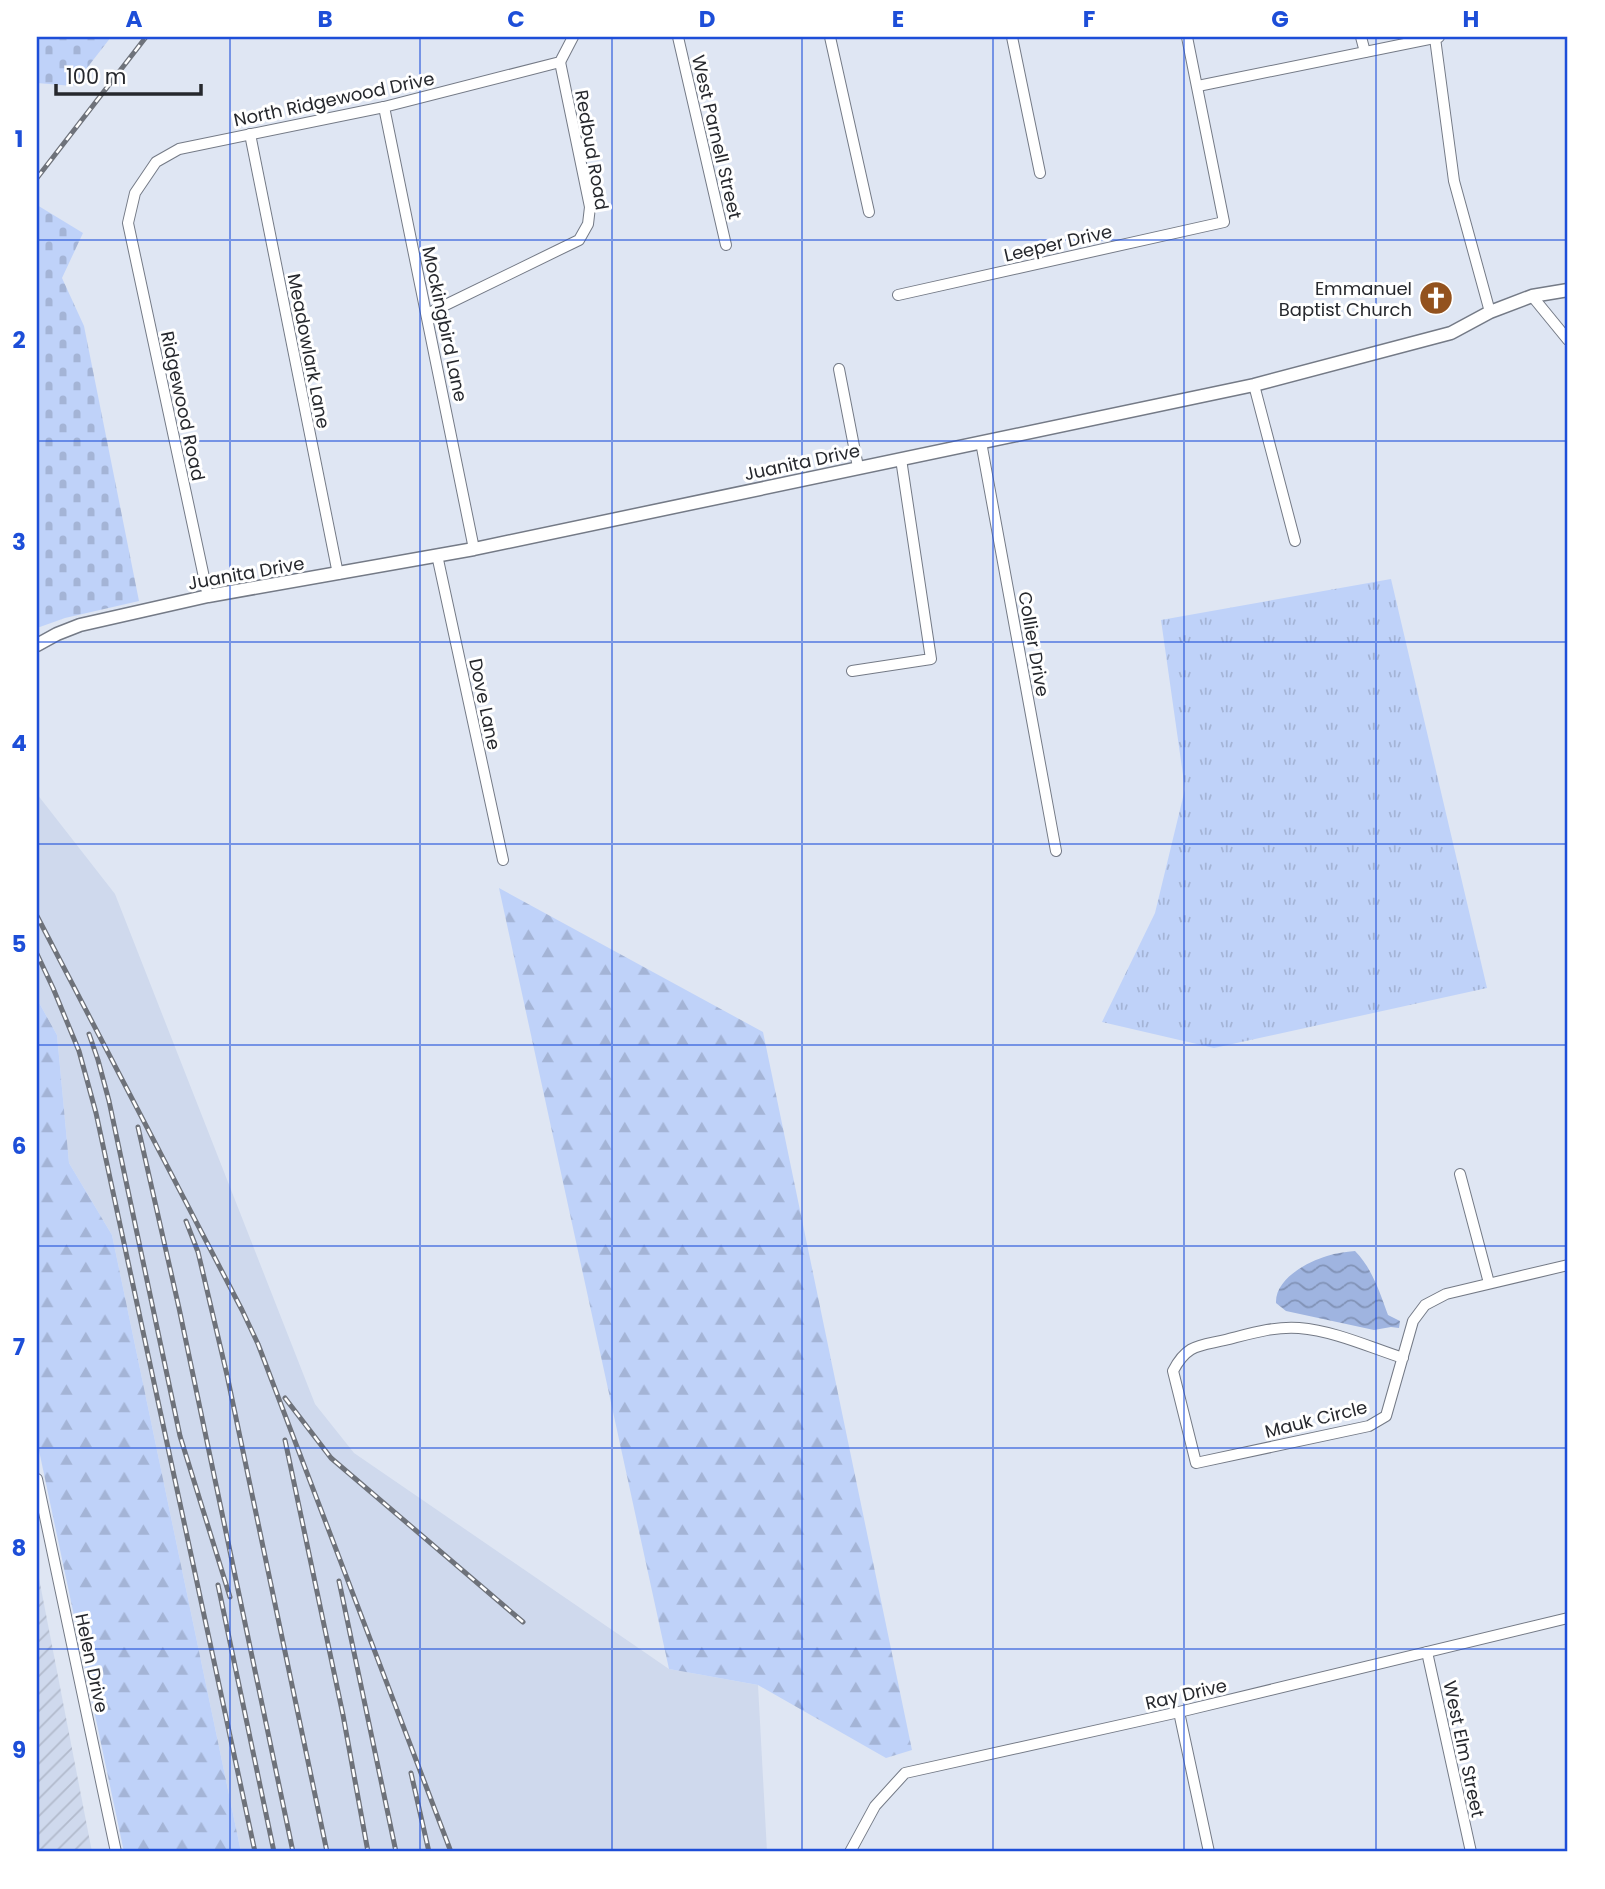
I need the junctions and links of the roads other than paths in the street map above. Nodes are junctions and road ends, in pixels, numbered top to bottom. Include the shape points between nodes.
1 (573, 37) edge
2 (678, 37) edge
3 (830, 37) edge
4 (1012, 37) edge
5 (1187, 37) edge
6 (1361, 37) edge
7 (1437, 37) edge
8 (1365, 52) junction
9 (560, 61) junction
10 (1198, 86) junction
11 (384, 107) junction
12 (250, 134) junction
13 (1040, 173) dead end
14 (869, 212) dead end
15 (128, 223) joint
16 (726, 245) dead end
17 (1568, 289) edge
18 (898, 295) dead end
19 (1532, 296) junction
20 (1490, 312) junction
21 (427, 314) junction
22 (1568, 340) edge
23 (839, 369) dead end
24 (1254, 384) junction
25 (981, 442) junction
26 (901, 459) junction
27 (859, 467) junction
28 (1295, 541) dead end
29 (474, 549) junction
30 (437, 555) junction
31 (338, 574) junction
32 (208, 596) junction
33 (37, 645) edge
34 (852, 671) dead end
35 (1056, 851) dead end
36 (503, 860) dead end
37 (1460, 1174) dead end
38 (1568, 1265) edge
39 (1489, 1283) junction
40 (1403, 1358) junction
41 (37, 1479) edge
42 (1568, 1618) edge
43 (1427, 1652) junction
44 (1180, 1712) junction
45 (116, 1852) edge
46 (849, 1852) edge
47 (1209, 1852) edge
48 (1471, 1852) edge

1 - 9 street
2 - 16 street, West Parnell Street
3 - 14 street
4 - 13 street
5 - 10 street
6 - 8 street
7 - 8 street
7 - 20 street via 1454,181
8 - 10 street
9 - 11 street, North Ridgewood Drive
9 - 21 street, Redbud Road via 590,207 588,224 579,240
10 - 18 street, Leeper Drive via 1224,222
11 - 12 street, North Ridgewood Drive
11 - 21 street, Mockingbird Lane
12 - 15 street, North Ridgewood Drive via 179,149 156,162 135,192
12 - 31 street, Meadowlark Lane
15 - 32 street, Ridgewood Road
17 - 19 street, Juanita Drive
19 - 20 street, Juanita Drive
19 - 22 street
20 - 24 street, Juanita Drive via 1451,333
21 - 29 street, Mockingbird Lane
23 - 27 street
24 - 25 street, Juanita Drive
24 - 28 street
25 - 26 street, Juanita Drive
25 - 35 street, Collier Drive
26 - 27 street, Juanita Drive
26 - 34 street via 931,659
27 - 29 street, Juanita Drive
29 - 30 street, Juanita Drive
30 - 31 street, Juanita Drive
30 - 36 street, Dove Lane
31 - 32 street, Juanita Drive
32 - 33 street, Juanita Drive via 80,625
37 - 39 street
38 - 39 street, Mauk Circle
39 - 40 street, Mauk Circle via 1446,1294 1425,1305 1413,1321
40 - 40 street, Mauk Circle via 1327,1332 1297,1328 1264,1330 1190,1349 1173,1371 1196,1463 1369,1426 1386,1416
41 - 45 street, Helen Drive
42 - 43 street, Ray Drive
43 - 44 street, Ray Drive
43 - 48 street, West Elm Street
44 - 46 street, Ray Drive via 905,1773 875,1806
44 - 47 street

